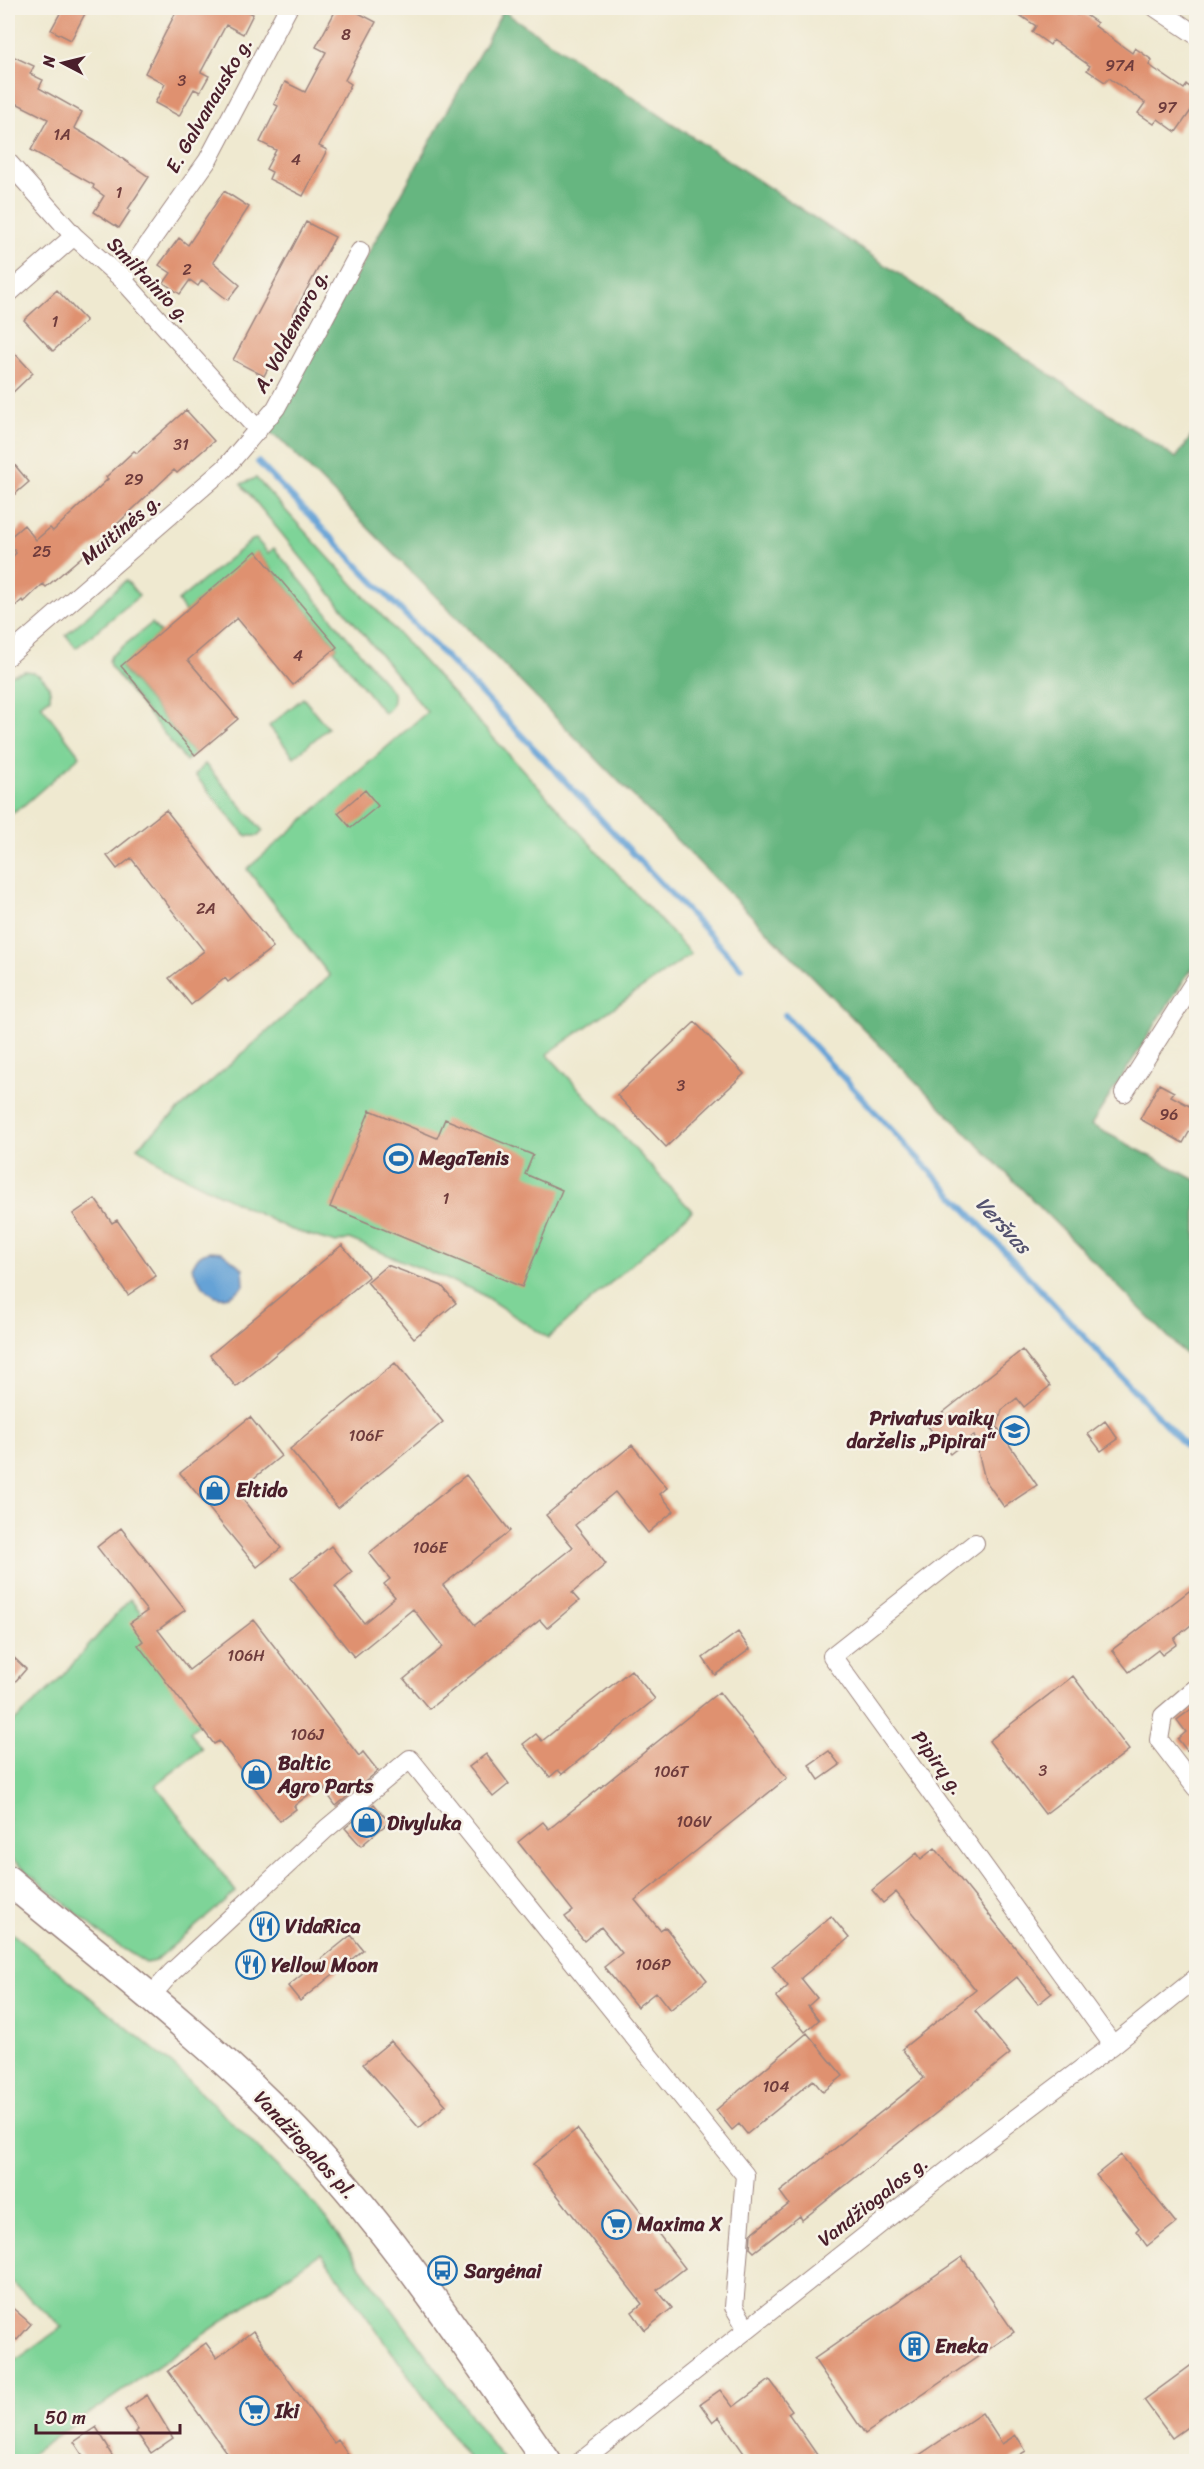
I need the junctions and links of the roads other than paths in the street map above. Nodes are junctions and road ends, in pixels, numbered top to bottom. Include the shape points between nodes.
1 (288, 8) edge
2 (1156, 8) edge
3 (1197, 35) edge
4 (8, 162) edge
5 (74, 236) junction
6 (360, 250) dead end
7 (123, 280) junction
8 (8, 294) edge
9 (258, 430) junction
10 (8, 656) edge
11 (1197, 979) edge
12 (1124, 1094) dead end
13 (975, 1543) dead end
14 (1197, 1688) edge
15 (1197, 1788) edge
16 (8, 1880) edge
17 (1197, 1978) edge
18 (150, 1997) junction
19 (1113, 2045) junction
20 (747, 2329) junction
21 (547, 2462) edge
22 (580, 2462) edge

1 - 7 street, E. Galvanausko g. via 208,160
2 - 3 street
4 - 5 street, Smiltainio g.
5 - 7 street, Smiltainio g.
5 - 8 street
6 - 9 street, A. Voldemaro g. via 276,408
7 - 9 street, Smiltainio g.
9 - 10 street, Muitinės g. via 214,479
11 - 12 street
13 - 19 street, Pipirų g. via 832,1656
14 - 15 street via 1163,1716 1159,1740
16 - 18 main road, Vandžiogalos pl.
17 - 19 street, Vandžiogalos g.
18 - 20 street via 318,1836 410,1759 746,2175 734,2307
18 - 21 main road, Vandžiogalos pl. via 247,2082 343,2182 434,2301
19 - 20 street, Vandžiogalos g.
20 - 22 street, Vandžiogalos g.

